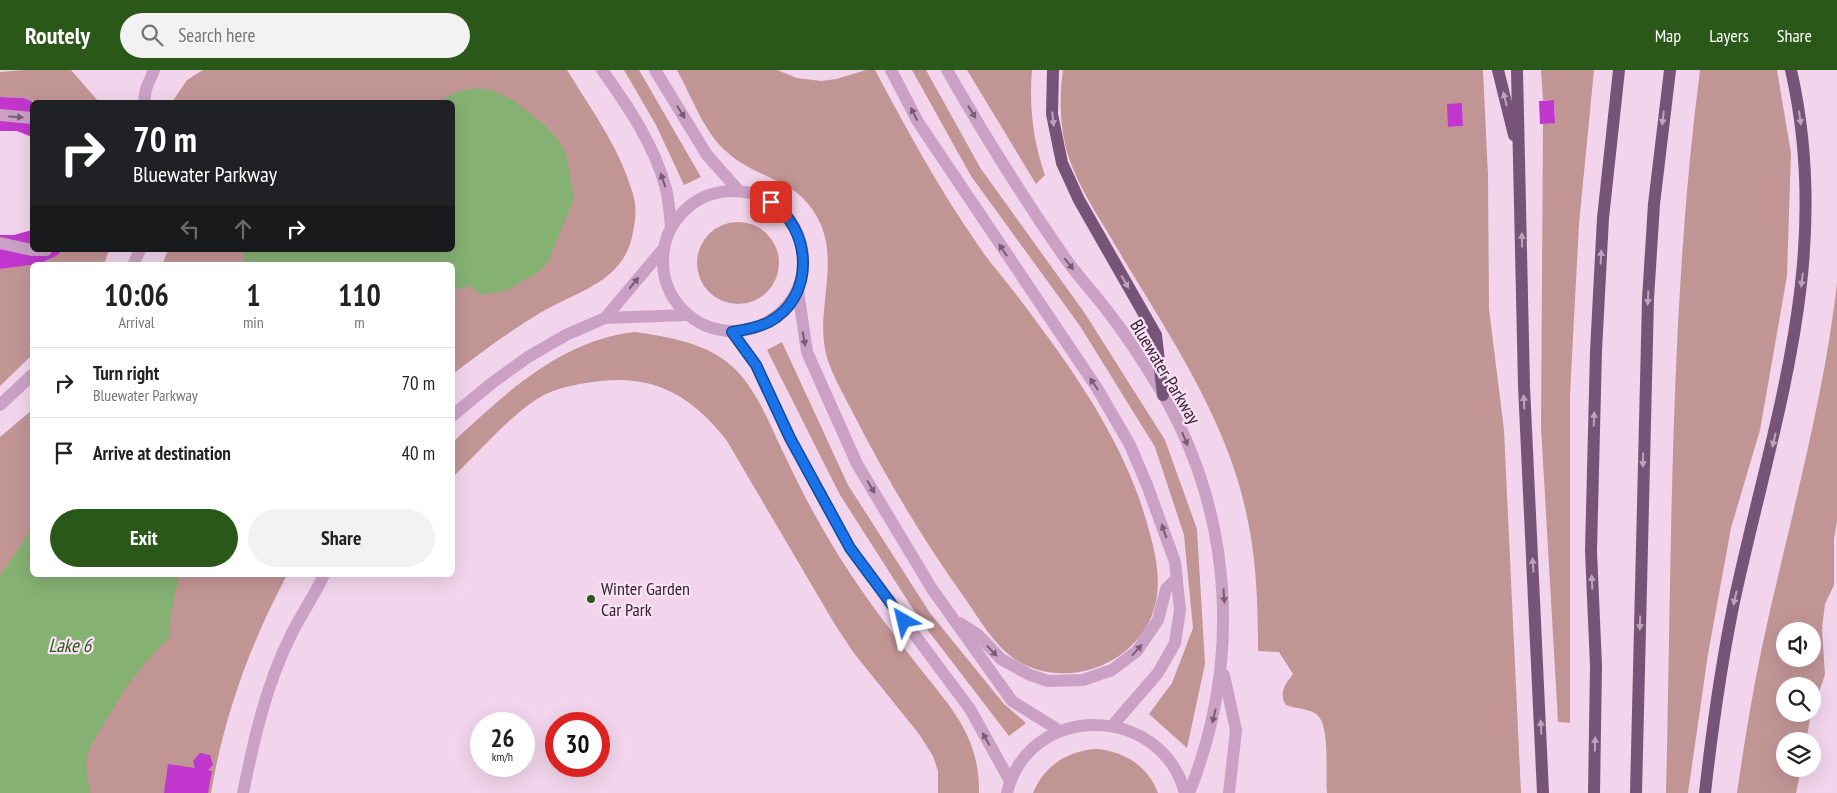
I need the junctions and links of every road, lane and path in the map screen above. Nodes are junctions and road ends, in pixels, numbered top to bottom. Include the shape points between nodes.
1 (154, 70) edge
2 (602, 70) edge
3 (655, 70) edge
4 (891, 70) edge
5 (947, 70) edge
6 (1052, 70) edge
7 (1498, 70) edge
8 (1517, 70) edge
9 (1619, 70) edge
10 (1670, 70) edge
11 (1791, 70) edge
12 (144, 100) edge
13 (0, 116) edge
14 (30, 118) edge
15 (1521, 162) junction
16 (739, 191) junction
17 (671, 228) junction
18 (0, 242) edge
19 (664, 248) junction
20 (30, 249) edge
21 (798, 291) junction
22 (688, 315) junction
23 (605, 318) junction
24 (732, 332) junction
25 (30, 377) edge
26 (1164, 395) junction
27 (0, 405) edge
28 (455, 414) edge
29 (323, 577) edge
30 (1177, 578) junction
31 (955, 620) junction
32 (1222, 668) junction
33 (1112, 726) junction
34 (1060, 731) junction
35 (1008, 787) edge
36 (243, 793) edge
37 (1185, 793) edge
38 (1189, 793) edge
39 (1228, 793) edge
40 (1543, 793) edge
41 (1594, 793) edge
42 (1636, 793) edge
43 (1704, 793) edge

1 - 12 street
17 -> 2 street via 667,190 655,155
3 -> 16 street via 708,155
30 -> 4 street via 1175,562 1130,445 1107,405 918,122
5 -> 26 street, Bluewater Parkway via 1064,256 1108,311
6 -> 26 main road via 1053,120 1062,163 1078,200 1156,334
15 -> 7 main road
8 - 15 main road
41 -> 9 main road via 1596,666 1591,551 1596,351 1603,218
10 -> 42 main road via 1654,204 1648,299
11 -> 43 main road via 1807,171 1801,286 1779,416 1734,603
13 -> 14 street
40 -> 15 main road via 1524,386
16 - 17 street via 719,192 700,199 683,211
16 - 21 street via 761,196 774,204 794,226 803,247
17 - 19 street
18 - 20 street
19 - 22 street via 667,285 675,302
23 -> 19 street
21 - 24 street via 771,321 752,329
21 -> 31 street via 807,352 857,464
22 - 23 street
22 - 24 street via 708,327
23 - 28 street via 528,357
35 -> 24 street via 970,709 850,548 790,438 756,365
25 - 27 street
26 -> 32 street, Bluewater Parkway via 1194,461 1214,520 1224,606
29 - 36 street via 290,636 269,688
31 -> 30 street via 978,635 1001,659 1030,676 1056,682 1083,680 1112,670 1137,651 1158,620 1166,589
30 - 33 street via 1180,610 1175,643 1158,673
31 - 34 street via 1012,701
32 -> 38 street, Bluewater Parkway via 1204,757
32 - 39 street via 1236,730
33 - 34 street via 1092,725
33 - 37 street via 1134,733 1154,745 1176,771
34 - 35 street via 1029,753

